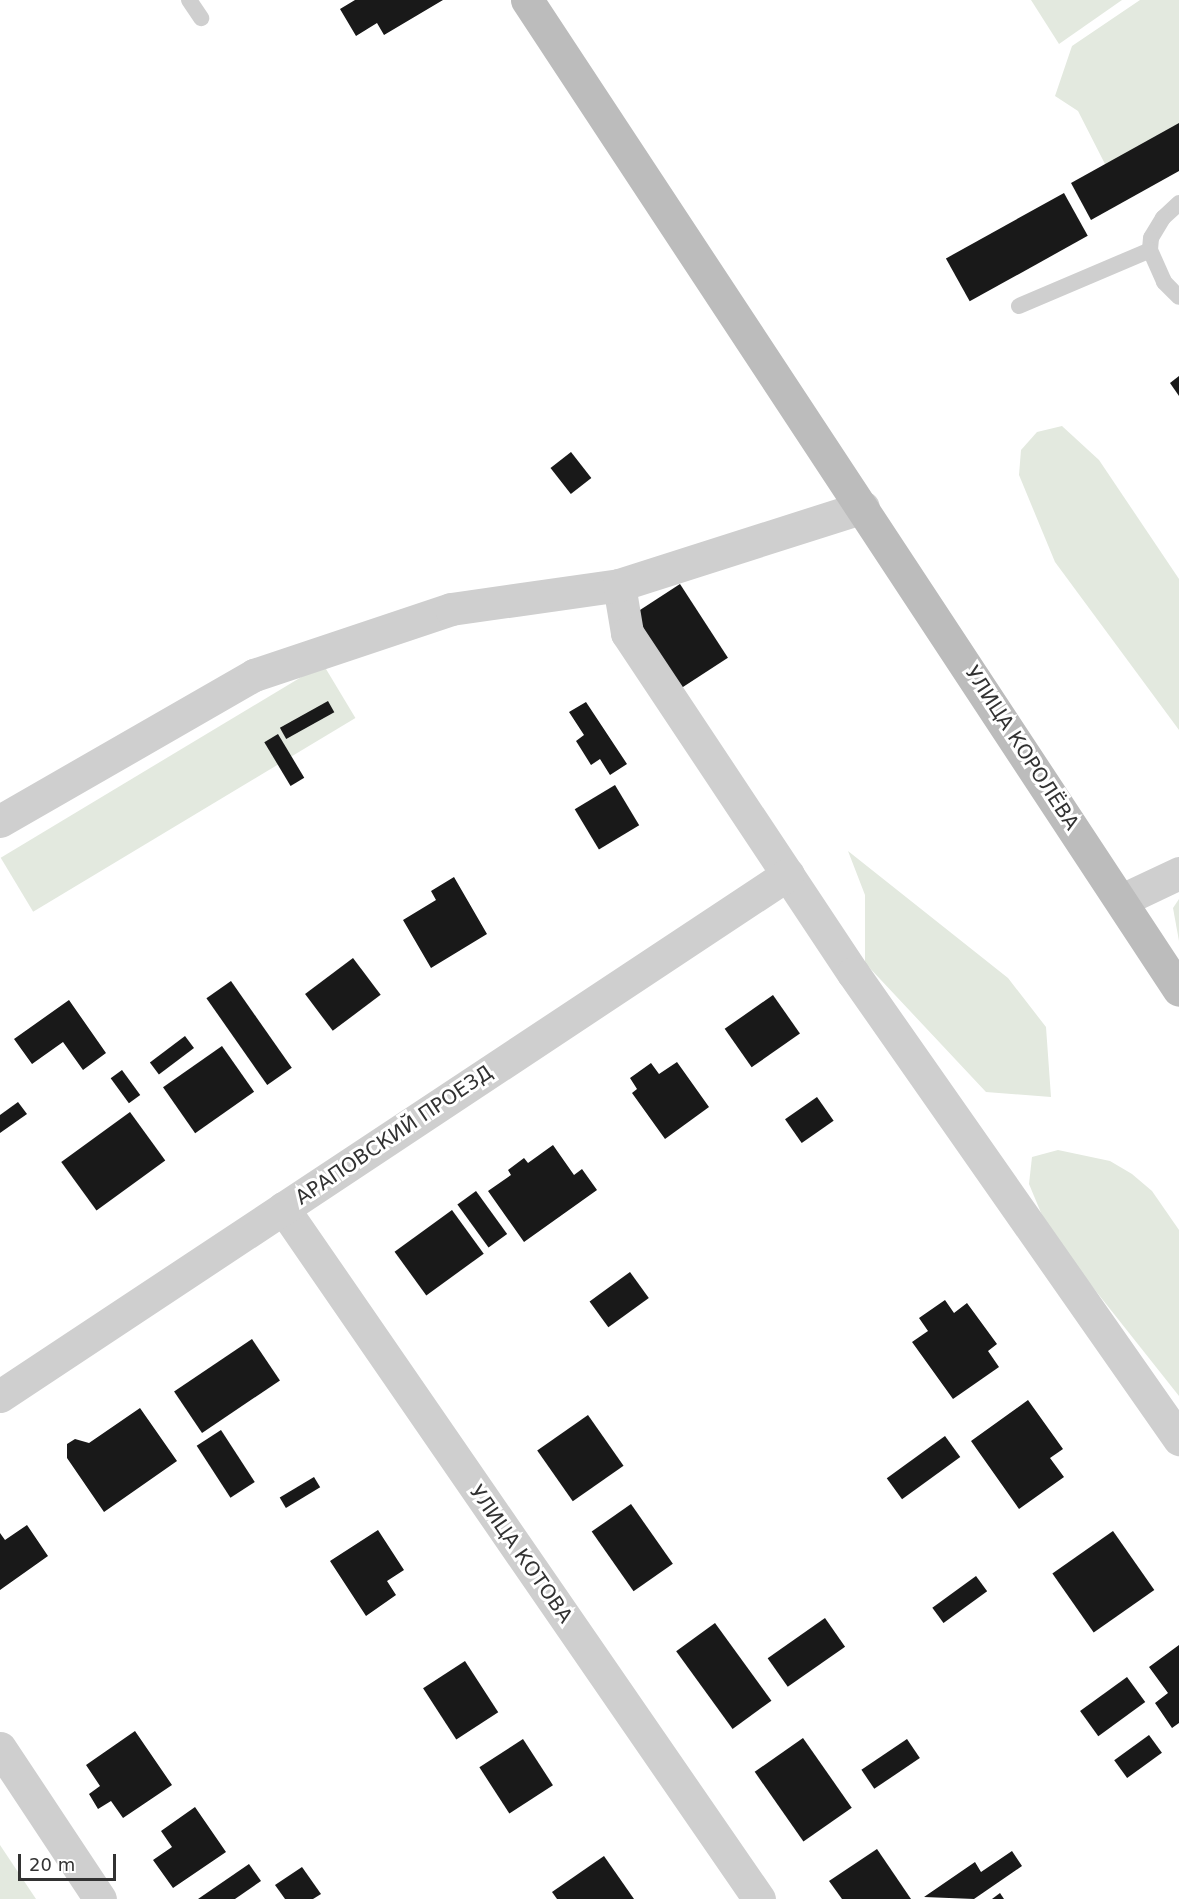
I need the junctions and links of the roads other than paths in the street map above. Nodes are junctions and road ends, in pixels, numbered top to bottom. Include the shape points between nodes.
1 (189, 0) edge
2 (527, 0) edge
3 (201, 18) dead end
4 (1179, 203) edge
5 (1150, 250) junction
6 (1179, 297) edge
7 (1019, 306) dead end
8 (863, 507) junction
9 (619, 585) junction
10 (0, 821) edge
11 (1179, 873) edge
12 (788, 874) junction
13 (1122, 900) junction
14 (1179, 990) edge
15 (283, 1208) junction
16 (0, 1396) edge
17 (1179, 1439) edge
18 (0, 1748) edge
19 (100, 1899) edge
20 (759, 1899) edge

1 - 3 lane
2 - 8 main road, УЛИЦА КОРОЛЁВА
4 - 5 lane via 1151,238
5 - 6 lane via 1164,282
5 - 7 lane
8 - 9 street
8 - 13 main road, УЛИЦА КОРОЛЁВА
9 - 10 street via 451,609 254,675
9 - 12 street via 627,633
11 - 13 street
12 - 15 street, АРАПОВСКИЙ ПРОЕЗД
12 - 17 street
13 - 14 main road, УЛИЦА КОРОЛЁВА
15 - 16 street, АРАПОВСКИЙ ПРОЕЗД
15 - 20 street, УЛИЦА КОТОВА
18 - 19 street

